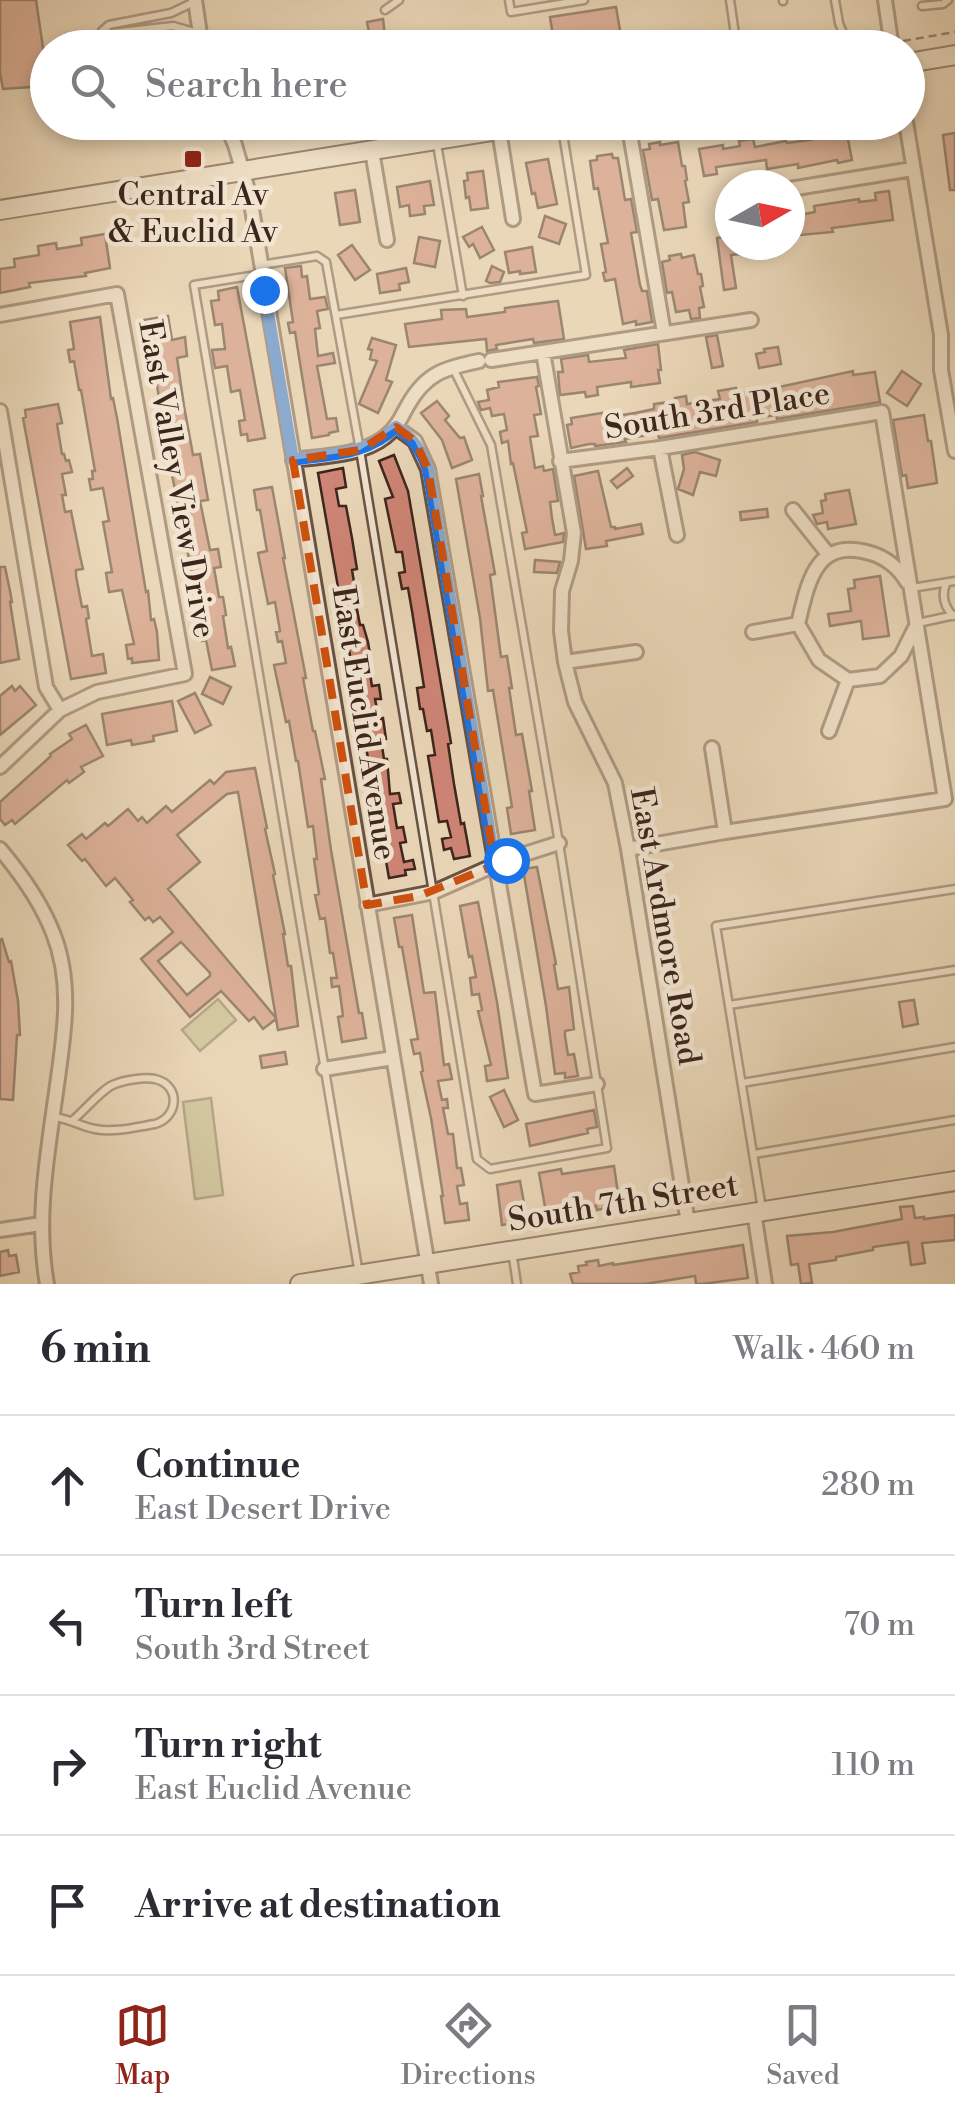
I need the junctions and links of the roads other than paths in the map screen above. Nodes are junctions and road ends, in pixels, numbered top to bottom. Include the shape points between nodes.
1 (400, 0) edge
2 (509, 0) edge
3 (584, 0) edge
4 (730, 0) edge
5 (835, 0) edge
6 (885, 0) edge
7 (948, 0) edge
8 (195, 1) edge
9 (922, 6) dead end
10 (386, 10) dead end
11 (103, 30) edge
12 (138, 30) edge
13 (180, 30) edge
14 (199, 30) edge
15 (734, 30) edge
16 (842, 30) edge
17 (890, 30) edge
18 (955, 55) edge
19 (925, 60) edge
20 (234, 140) edge
21 (436, 140) joint
22 (501, 140) edge
23 (564, 140) edge
24 (631, 140) edge
25 (909, 140) edge
26 (372, 150) junction
27 (913, 169) junction
28 (243, 171) junction
29 (805, 187) edge
30 (0, 210) edge
31 (513, 219) dead end
32 (387, 240) dead end
33 (261, 269) junction
34 (464, 296) junction
35 (336, 315) junction
36 (0, 316) edge
37 (750, 320) dead end
38 (664, 333) junction
39 (542, 352) junction
40 (948, 357) edge
41 (452, 366) junction
42 (416, 369) dead end
43 (426, 380) junction
44 (0, 411) edge
45 (396, 427) junction
46 (660, 448) junction
47 (360, 450) junction
48 (955, 451) edge
49 (293, 460) junction
50 (560, 461) junction
51 (793, 510) dead end
52 (676, 535) dead end
53 (828, 554) junction
54 (951, 582) edge
55 (911, 588) junction
56 (954, 616) edge
57 (916, 623) junction
58 (798, 624) junction
59 (753, 632) dead end
60 (636, 652) dead end
61 (565, 662) junction
62 (848, 680) junction
63 (60, 710) junction
64 (829, 731) dead end
65 (712, 748) dead end
66 (0, 767) edge
67 (726, 832) junction
68 (559, 843) junction
69 (0, 849) edge
70 (628, 850) junction
71 (495, 865) junction
72 (955, 889) edge
73 (434, 892) junction
74 (367, 905) junction
75 (955, 970) edge
76 (729, 1004) junction
77 (955, 1047) edge
78 (393, 1058) junction
79 (324, 1069) junction
80 (742, 1082) junction
81 (597, 1084) junction
82 (52, 1117) junction
83 (73, 1120) junction
84 (955, 1120) edge
85 (754, 1154) junction
86 (955, 1181) edge
87 (758, 1212) junction
88 (688, 1223) junction
89 (40, 1224) junction
90 (0, 1230) edge
91 (512, 1250) junction
92 (428, 1263) junction
93 (359, 1275) junction
94 (48, 1284) edge
95 (300, 1284) edge
96 (430, 1284) edge
97 (517, 1284) edge
98 (765, 1284) edge

1 - 10 lane
2 - 3 lane via 511,12
4 - 15 lane
5 - 16 lane
6 - 17 street
7 - 9 lane
8 - 11 lane
8 - 14 street
12 - 13 lane
18 - 19 main road
20 - 28 street, East Euclid Avenue
21 - 26 main road
21 - 34 lane
22 - 31 street
23 - 34 lane via 586,275
24 - 38 street
25 - 27 street
26 - 28 main road
26 - 32 street
27 - 29 street
27 - 40 street
28 - 30 main road
28 - 33 street, East Euclid Avenue
33 - 35 lane via 317,256 326,262
33 - 49 street, East Euclid Avenue
33 - 79 lane via 194,285
34 - 35 lane
35 - 47 lane
36 - 63 street, East Valley View Drive via 116,294 185,674 98,692
37 - 38 street
38 - 39 street
39 - 41 street
39 - 50 street, East Ardmore Road
40 - 48 street
41 - 43 street
41 - 68 lane via 491,445
42 - 43 street
43 - 45 street
44 - 63 street via 46,686
45 - 47 street
45 - 71 street via 415,441 428,469
46 - 50 street, South 3rd Place
46 - 52 street
46 - 55 street, South 3rd Place via 882,412
47 - 49 street
47 - 73 lane
49 - 74 street, East Euclid Avenue
50 - 61 street, East Ardmore Road via 574,533 562,591
51 - 53 street
53 - 55 street via 854,548 877,555
53 - 58 street via 814,569
54 - 55 lane
54 - 56 lane via 943,592
55 - 57 street
56 - 57 lane
57 - 62 street via 901,656 880,676
57 - 67 street via 944,800
58 - 59 street
58 - 62 street via 819,660
60 - 61 street
61 - 70 street, East Ardmore Road via 576,702 615,783
62 - 64 street
63 - 66 street
65 - 67 street
67 - 70 street
68 - 71 street
68 - 81 lane
69 - 82 street via 46,916 64,974 66,1021
70 - 88 street, East Ardmore Road
71 - 73 street
71 - 81 street via 535,1094
72 - 76 lane, East Ardmore Road via 716,926
73 - 74 street
73 - 81 lane via 477,1158 490,1169 607,1148
74 - 78 street, East Euclid Avenue
75 - 76 lane
76 - 80 lane, East Ardmore Road
77 - 80 lane
78 - 79 street
78 - 92 street, East Euclid Avenue
79 - 93 lane
80 - 85 lane, East Ardmore Road
82 - 83 lane
82 - 89 street
83 - 83 lane via 106,1130 162,1123 174,1100 159,1080 118,1083
84 - 85 lane
85 - 87 lane, East Ardmore Road
86 - 87 main road, South 7th Street
87 - 88 main road, South 7th Street
87 - 98 street, East Ardmore Road
88 - 91 main road, South 7th Street
89 - 90 street
89 - 94 street
91 - 92 main road, South 7th Street
91 - 97 lane
92 - 93 main road, South 7th Street
92 - 96 street, East Euclid Avenue
93 - 95 main road, South 7th Street

